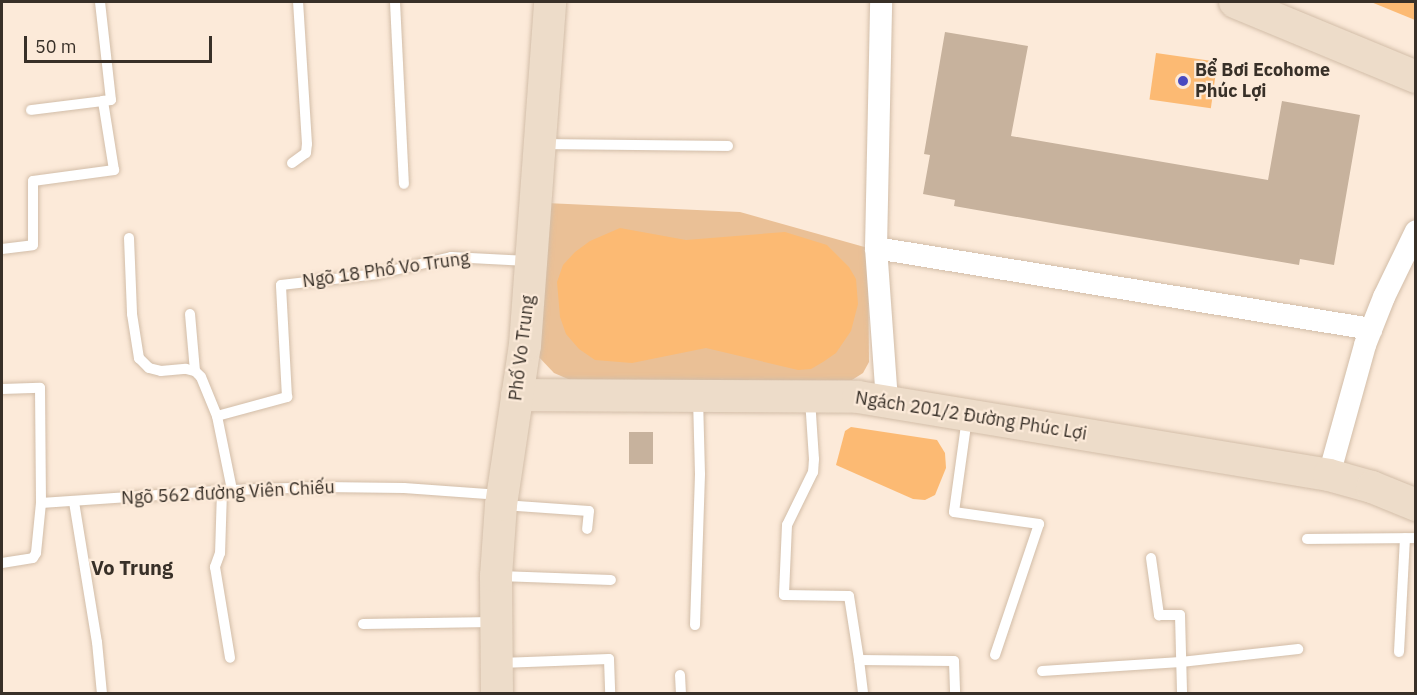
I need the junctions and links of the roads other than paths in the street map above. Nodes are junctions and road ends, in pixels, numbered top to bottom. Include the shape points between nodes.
1 (100, 2) edge
2 (298, 2) edge
3 (395, 2) edge
4 (550, 2) edge
5 (882, 2) edge
6 (1235, 2) edge
7 (1416, 77) edge
8 (103, 101) junction
9 (31, 110) dead end
10 (540, 144) junction
11 (728, 146) dead end
12 (292, 163) dead end
13 (404, 184) dead end
14 (1416, 231) edge
15 (129, 238) dead end
16 (876, 248) junction
17 (2, 249) edge
18 (531, 262) junction
19 (190, 314) dead end
20 (1371, 329) junction
21 (195, 371) junction
22 (2, 389) edge
23 (517, 395) junction
24 (698, 396) junction
25 (809, 396) junction
26 (887, 401) junction
27 (968, 415) junction
28 (218, 416) junction
29 (1329, 475) junction
30 (227, 490) junction
31 (502, 500) junction
32 (74, 502) junction
33 (41, 503) junction
34 (1416, 505) edge
35 (588, 529) dead end
36 (1411, 538) edge
37 (1307, 539) dead end
38 (1151, 558) dead end
39 (2, 563) edge
40 (496, 576) junction
41 (611, 580) dead end
42 (496, 622) junction
43 (363, 624) dead end
44 (695, 625) dead end
45 (1298, 649) dead end
46 (1399, 652) dead end
47 (995, 656) dead end
48 (230, 658) dead end
49 (858, 660) junction
50 (1181, 662) junction
51 (1041, 671) dead end
52 (680, 675) dead end
53 (496, 678) edge
54 (863, 692) dead end
55 (102, 693) edge
56 (610, 693) edge
57 (681, 693) edge
58 (955, 693) edge
59 (1182, 693) edge

1 - 8 lane via 111,100
2 - 12 lane via 307,144 306,153
3 - 13 lane
4 - 10 street, Phố Vo Trung
5 - 16 street
6 - 7 street
8 - 9 lane
8 - 17 lane via 114,170 33,181 33,245
10 - 11 lane
10 - 18 street, Phố Vo Trung
14 - 20 street
15 - 21 lane via 132,314 139,358 148,368
16 - 20 street
16 - 26 street
18 - 23 street, Phố Vo Trung
18 - 28 lane, Ngõ 18 Phố Vo Trung via 451,257 377,274 281,285 287,397
19 - 21 lane
20 - 29 street
21 - 28 lane
22 - 33 lane via 40,388
23 - 24 street, Ngách 201/2 Đường Phúc Lợi
23 - 31 street, Phố Vo Trung
24 - 25 street, Ngách 201/2 Đường Phúc Lợi
24 - 44 lane via 700,474
25 - 26 street, Ngách 201/2 Đường Phúc Lợi
25 - 49 lane via 813,472 787,525 784,595 849,596
26 - 27 street, Ngách 201/2 Đường Phúc Lợi
27 - 29 street, Ngách 201/2 Đường Phúc Lợi
27 - 47 lane via 954,512 1039,524
28 - 30 lane
29 - 34 street, Ngách 201/2 Đường Phúc Lợi via 1372,486
30 - 31 lane, Ngõ 562 đường Viên Chiếu via 404,488
30 - 32 lane, Ngõ 562 đường Viên Chiếu
30 - 48 lane via 215,567
31 - 35 lane, Ngõ 562 đường Viên Chiếu via 589,511
31 - 40 street, Phố Vo Trung
32 - 33 lane, Ngõ 562 đường Viên Chiếu
32 - 55 lane
33 - 39 lane via 36,553 28,559
36 - 37 lane
36 - 46 lane
38 - 50 lane via 1159,615 1180,615
40 - 41 lane
40 - 42 street, Phố Vo Trung
42 - 43 lane
42 - 53 street, Phố Vo Trung
45 - 50 lane
49 - 54 lane
49 - 58 lane via 954,661
50 - 51 lane
50 - 59 lane
52 - 57 lane
53 - 56 lane via 609,659

